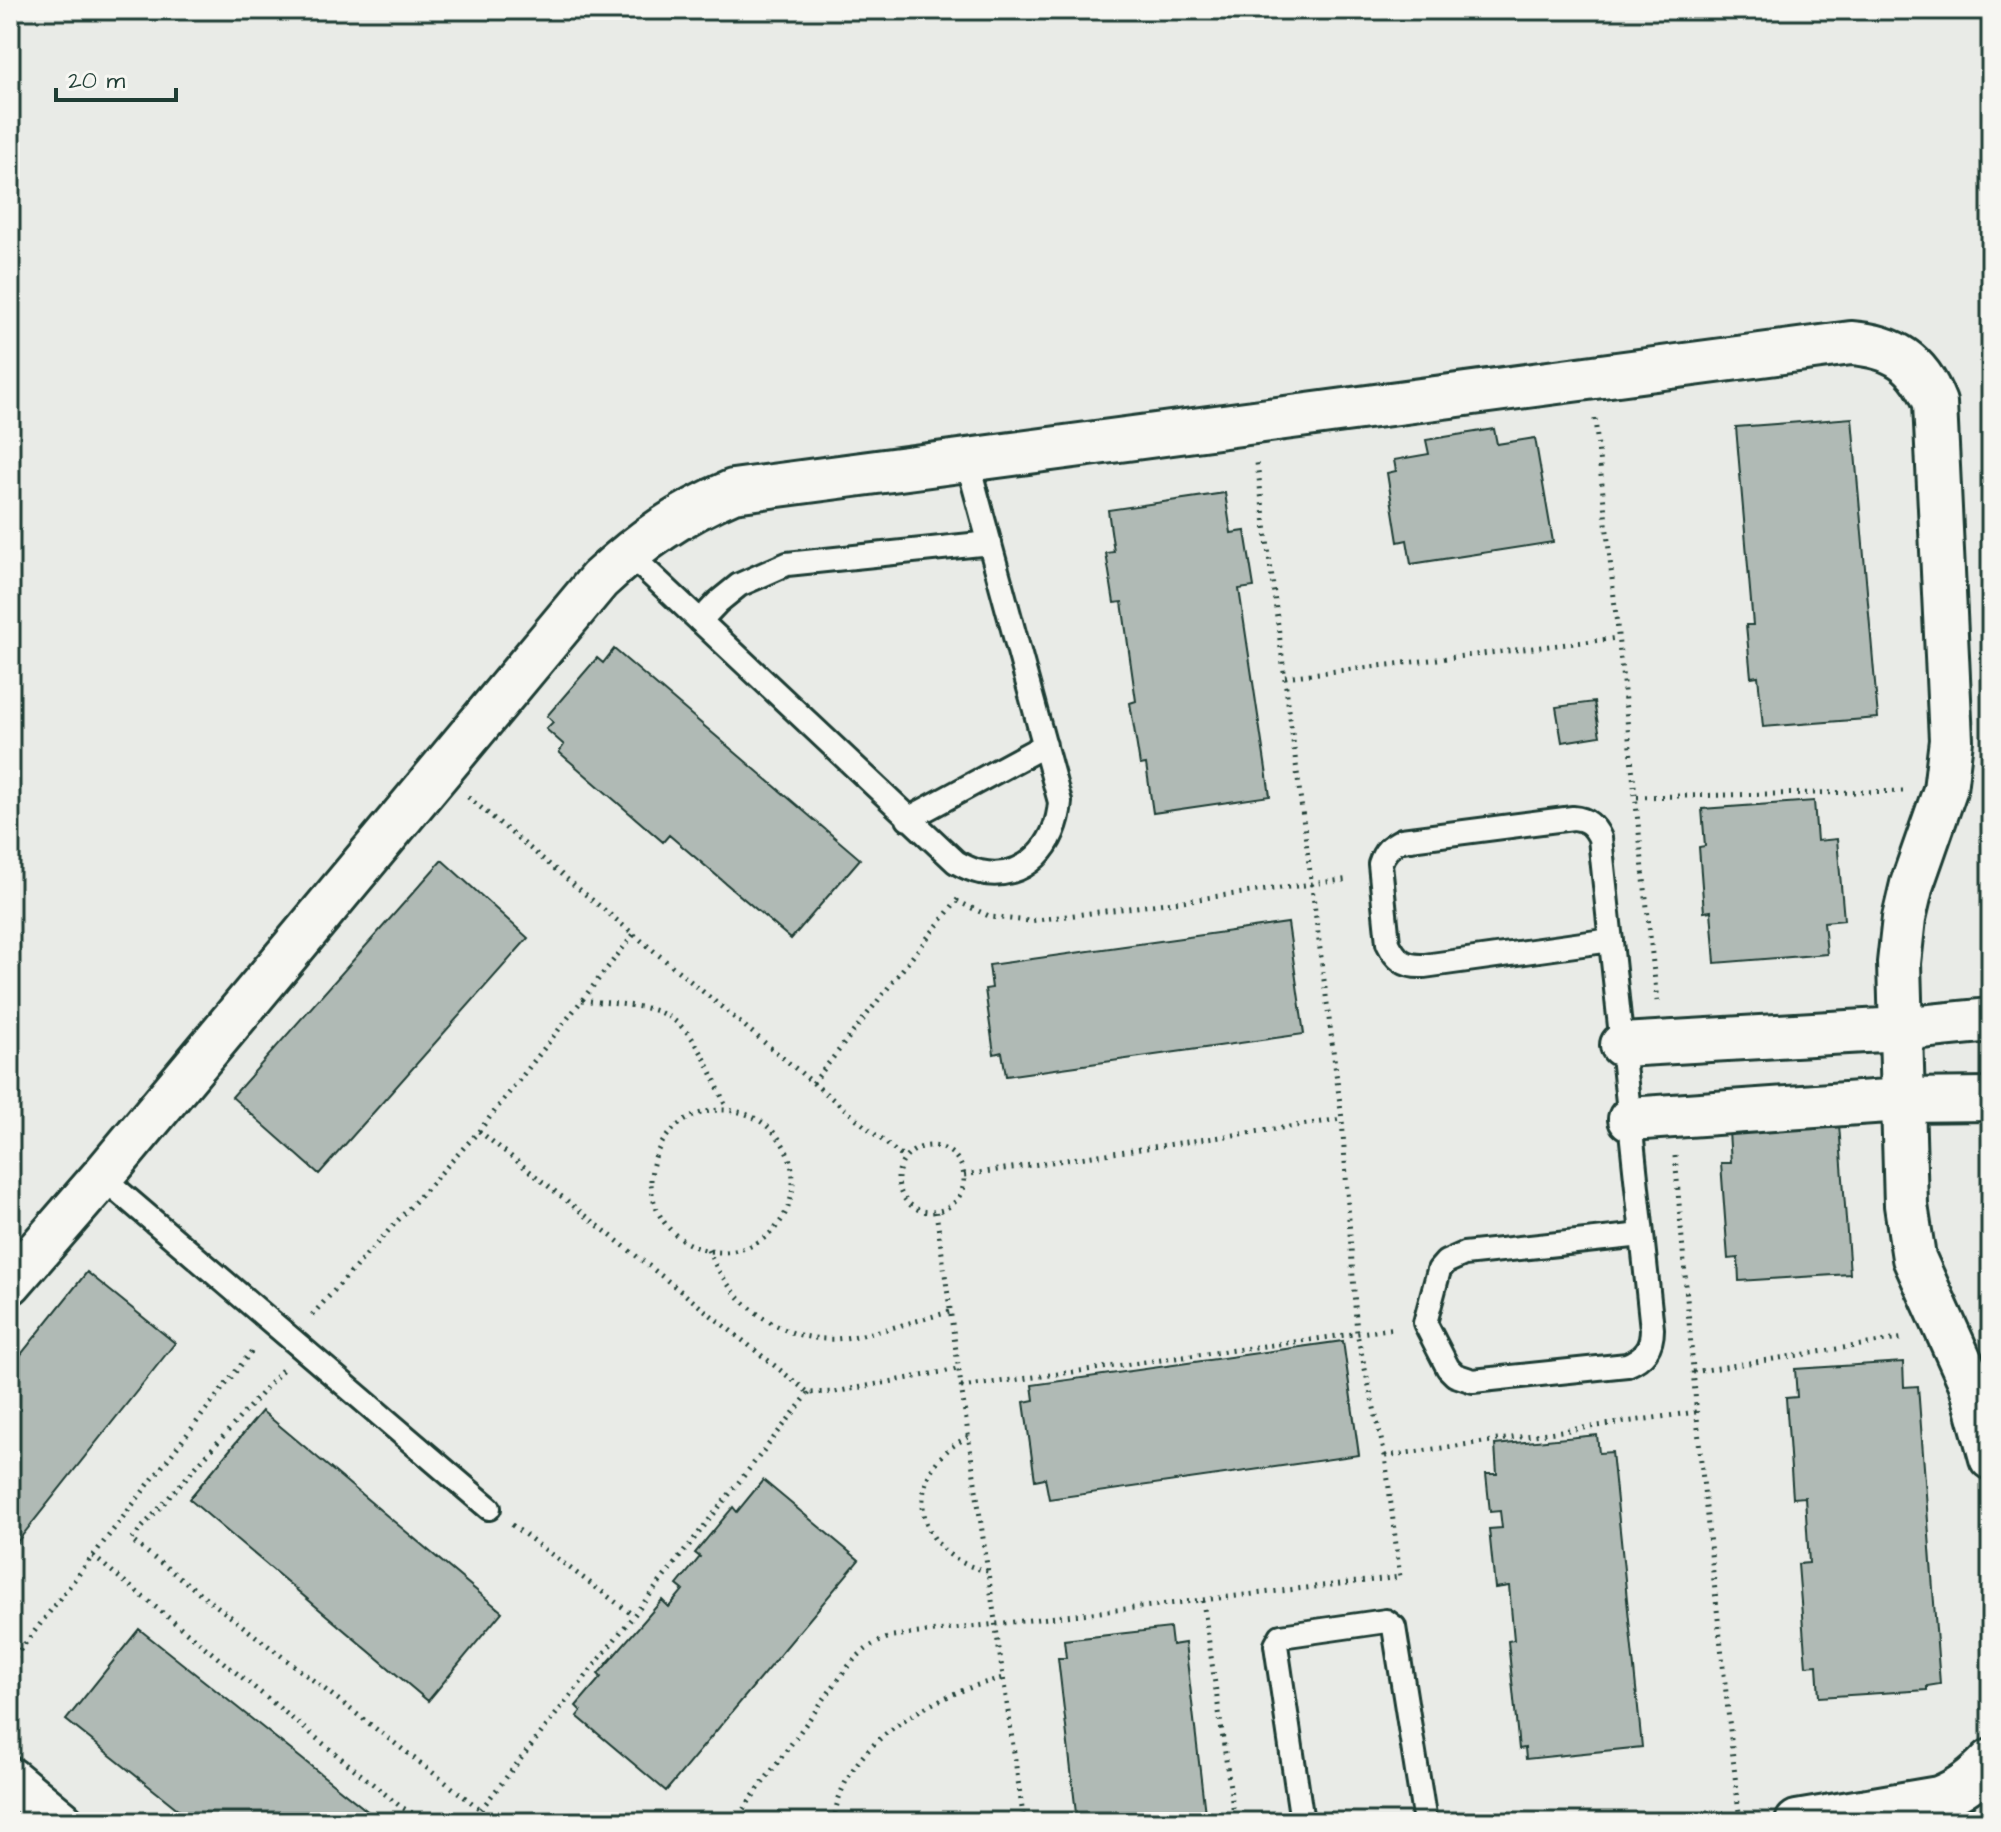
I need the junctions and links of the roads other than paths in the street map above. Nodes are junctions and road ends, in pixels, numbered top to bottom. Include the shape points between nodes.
1 (967, 460) junction
2 (990, 543) junction
3 (628, 553) junction
4 (700, 621) junction
5 (1045, 745) junction
6 (908, 819) junction
7 (1611, 940) junction
8 (1991, 1020) edge
9 (1900, 1029) junction
10 (1642, 1045) junction
11 (1991, 1099) edge
12 (1902, 1100) junction
13 (1630, 1119) junction
14 (102, 1177) junction
15 (1642, 1235) junction
16 (10, 1283) edge
17 (1991, 1458) edge
18 (489, 1508) road end
19 (1991, 1761) edge
20 (10, 1779) edge
21 (62, 1822) edge
22 (1302, 1822) edge
23 (1425, 1822) edge
24 (1797, 1822) edge

1 - 2 lane
1 - 3 street via 733,491 675,518
1 - 9 street via 1851,343 1886,348 1916,369 1935,403 1951,711 1945,790 1904,918
2 - 4 lane via 787,564 739,585
2 - 5 lane
3 - 4 lane
3 - 14 street via 599,580
4 - 6 lane
5 - 6 lane
5 - 6 lane via 1060,802 1059,819 1045,850 1032,862 1002,873 980,872 956,862
7 - 7 lane via 1600,838 1582,818 1402,840 1384,853 1379,875 1388,943 1404,963 1414,966
7 - 10 lane
8 - 9 street
9 - 10 street
9 - 12 street
10 - 13 lane
11 - 12 street
12 - 13 street
12 - 17 street via 1914,1258 1970,1382
13 - 15 lane
14 - 16 street
14 - 18 lane
15 - 15 lane via 1454,1257 1439,1270 1425,1323 1448,1368 1473,1381 1638,1361 1652,1341
19 - 24 street via 1976,1777 1939,1798
20 - 21 street
22 - 23 lane via 1277,1639 1386,1621 1394,1627

